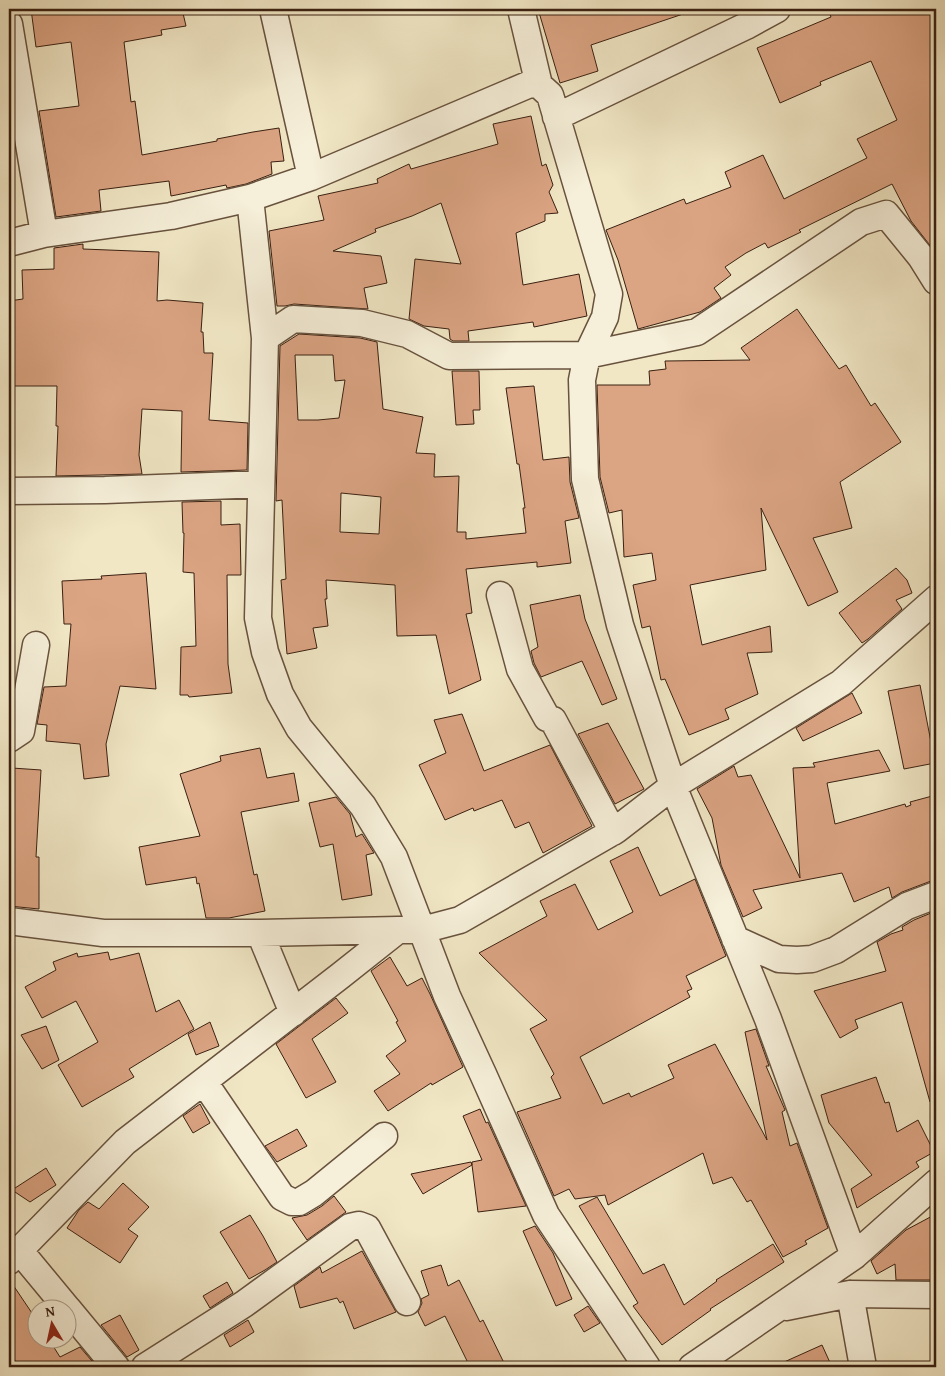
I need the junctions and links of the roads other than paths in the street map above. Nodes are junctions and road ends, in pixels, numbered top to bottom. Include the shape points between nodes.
1 (273, 9) edge
2 (521, 9) edge
3 (777, 9) edge
4 (9, 24) edge
5 (539, 85) junction
6 (556, 117) junction
7 (311, 176) junction
8 (250, 198) junction
9 (44, 234) junction
10 (9, 243) edge
11 (936, 281) edge
12 (265, 338) junction
13 (587, 355) junction
14 (261, 484) junction
15 (9, 491) edge
16 (500, 595) dead end
17 (936, 599) edge
18 (36, 645) dead end
19 (9, 738) edge
20 (673, 786) junction
21 (616, 830) junction
22 (936, 895) edge
23 (9, 921) edge
24 (410, 930) junction
25 (260, 933) junction
26 (735, 939) junction
27 (293, 1013) junction
28 (204, 1082) junction
29 (384, 1136) dead end
30 (936, 1183) edge
31 (14, 1255) edge
32 (854, 1256) junction
33 (850, 1294) junction
34 (936, 1295) edge
35 (56, 1298) edge
36 (407, 1302) dead end
37 (776, 1310) junction
38 (78, 1322) edge
39 (116, 1367) edge
40 (145, 1367) edge
41 (647, 1367) edge
42 (692, 1367) edge
43 (863, 1367) edge

1 - 7 street
2 - 5 street
3 - 6 street
4 - 9 street
5 - 6 street via 550,95
5 - 7 street via 530,84
6 - 13 street via 609,294 605,318
7 - 8 street
8 - 9 street via 171,216
8 - 12 street
9 - 10 street
11 - 13 street via 886,214 861,222 697,332
12 - 13 street via 293,319 362,324 407,334 449,356
12 - 14 street
13 - 20 street via 582,380 585,479 620,625
14 - 15 street
14 - 24 street via 258,618 265,652 280,694 299,728 363,806 394,857
16 - 21 street via 520,669 547,718 553,720 613,832
17 - 20 street via 841,683
18 - 19 street via 21,731
20 - 21 street
20 - 26 street
21 - 24 street via 460,920
22 - 26 street via 907,906 836,950 812,959 779,959
23 - 25 street via 103,933
24 - 25 street
24 - 27 street
24 - 41 street via 447,996 546,1215
25 - 27 street
26 - 32 street via 768,1019
27 - 28 street
28 - 29 street via 282,1197 292,1202 300,1202 314,1193
28 - 31 street via 126,1142
30 - 32 street
31 - 35 street
32 - 37 street
33 - 34 street
33 - 37 street
33 - 43 street
36 - 40 street via 367,1228 359,1225 350,1227 244,1304
37 - 42 street
38 - 39 street

